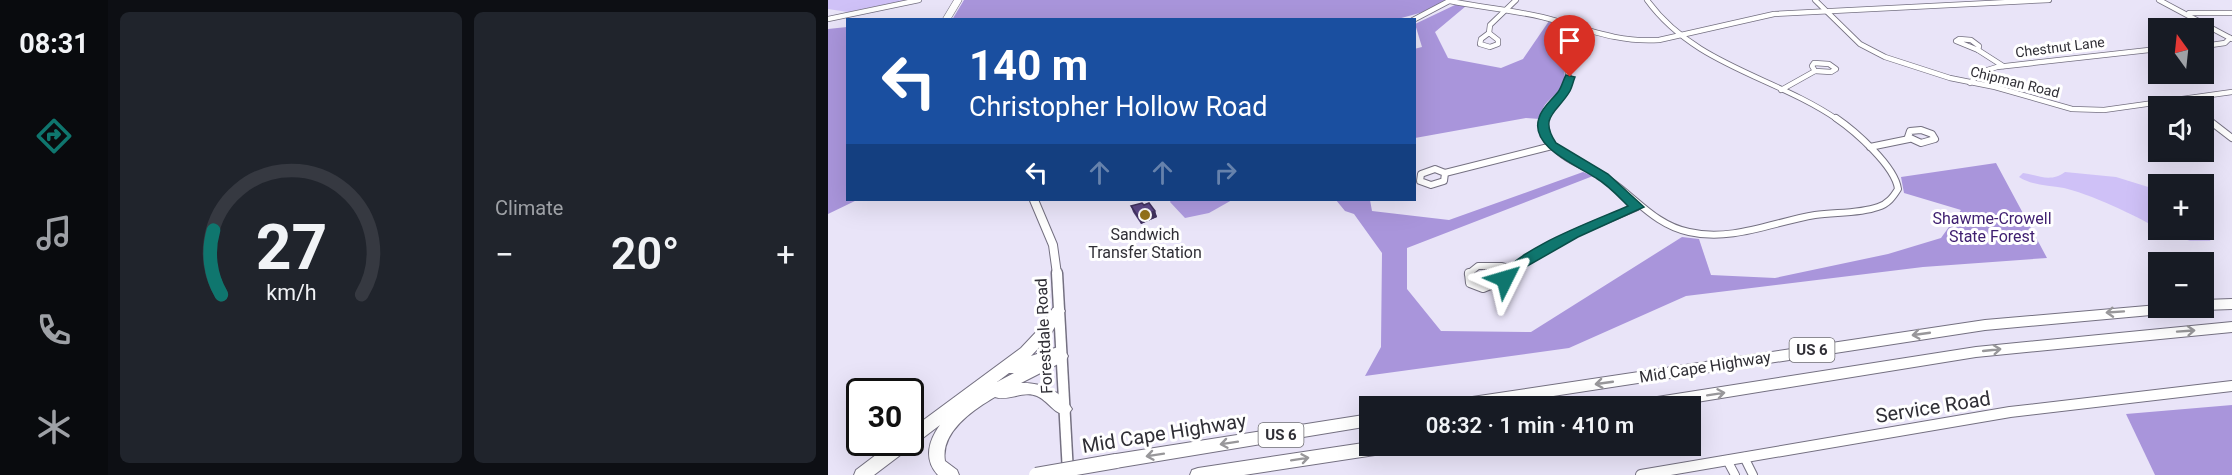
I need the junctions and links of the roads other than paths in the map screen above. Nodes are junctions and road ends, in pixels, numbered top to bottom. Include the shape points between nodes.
1 (919, 0) edge
2 (958, 0) edge
3 (1451, 0) edge
4 (1516, 0) edge
5 (1647, 0) edge
6 (1815, 0) edge
7 (2049, 0) edge
8 (2159, 0) edge
9 (1506, 10) junction
10 (1826, 11) junction
11 (2183, 13) junction
12 (2232, 13) edge
13 (947, 18) edge
14 (1416, 18) edge
15 (828, 19) edge
16 (1576, 29) junction
17 (1489, 33) dead end
18 (1681, 36) junction
19 (2231, 38) edge
20 (2214, 45) edge
21 (1978, 50) dead end
22 (2148, 50) edge
23 (2003, 66) junction
24 (1815, 70) dead end
25 (1970, 83) junction
26 (1781, 90) junction
27 (2232, 92) edge
28 (2205, 96) edge
29 (2148, 104) edge
30 (2214, 124) edge
31 (2232, 138) edge
32 (1909, 139) dead end
33 (1552, 146) junction
34 (1870, 147) junction
35 (1445, 173) dead end
36 (1034, 201) edge
37 (1637, 207) junction
38 (1512, 269) junction
39 (2232, 304) edge
40 (2214, 305) edge
41 (2148, 310) edge
42 (1059, 311) junction
43 (2232, 327) edge
44 (1061, 354) junction
45 (2232, 386) edge
46 (979, 394) junction
47 (1517, 396) edge
48 (1701, 396) edge
49 (1064, 409) junction
50 (1359, 422) edge
51 (924, 430) edge
52 (1359, 450) edge
53 (887, 456) edge
54 (1744, 457) junction
55 (1727, 460) junction
56 (862, 475) edge
57 (951, 475) edge
58 (1036, 475) edge
59 (1069, 475) edge
60 (1198, 475) edge
61 (1641, 475) edge
62 (1735, 475) edge
63 (1753, 475) edge

1 - 15 street
2 - 13 main road
3 - 9 street
3 - 14 street
4 - 9 street
5 - 18 street via 1657,18
6 - 10 street, Chipman Road
7 - 10 street
8 - 11 street
9 - 16 street
9 - 17 street via 1490,26
10 - 18 street via 1765,15
10 - 25 street, Chipman Road via 1869,50
11 - 12 street
11 - 19 street
16 - 18 street via 1628,42
16 - 33 street via 1563,38 1561,45 1570,82 1544,119 1543,128
18 - 26 street
19 - 20 street
21 - 23 street
22 - 23 street, Chestnut Lane
23 - 25 street, Chestnut Lane via 1981,72
24 - 26 street
25 - 29 street, Chipman Road via 2077,110
26 - 34 street via 1826,111
27 - 28 street, Chipman Road
30 - 31 street
32 - 34 street
33 - 35 street
33 - 37 street via 1603,177
34 - 37 street via 1896,178 1898,189 1893,198 1873,209 1815,215 1711,235 1672,227
36 - 42 main road, Forestdale Road via 1053,245
37 - 38 street via 1574,234
38 - 38 street via 1505,279 1490,287 1477,287 1468,279 1468,274 1478,266
39 - 40 highway
41 -> 47 highway, Mid Cape Highway / US 6 via 1973,326
42 - 44 main road, Forestdale Road
42 - 46 highway via 1033,346
48 -> 43 highway, Mid Cape Highway / US 6 via 1976,352
44 - 46 highway
44 - 49 main road, Forestdale Road
45 - 54 street, Service Road via 2073,403
46 - 49 highway via 1030,388 1046,392
46 - 51 highway
46 - 57 highway via 937,444 936,460
49 - 59 main road, Forestdale Road
50 -> 58 highway, Mid Cape Highway / US 6, bridge
60 -> 52 highway, US 6
53 - 56 highway
54 - 55 street, Service Road
54 - 63 street
55 - 61 street, Service Road
55 - 62 street

